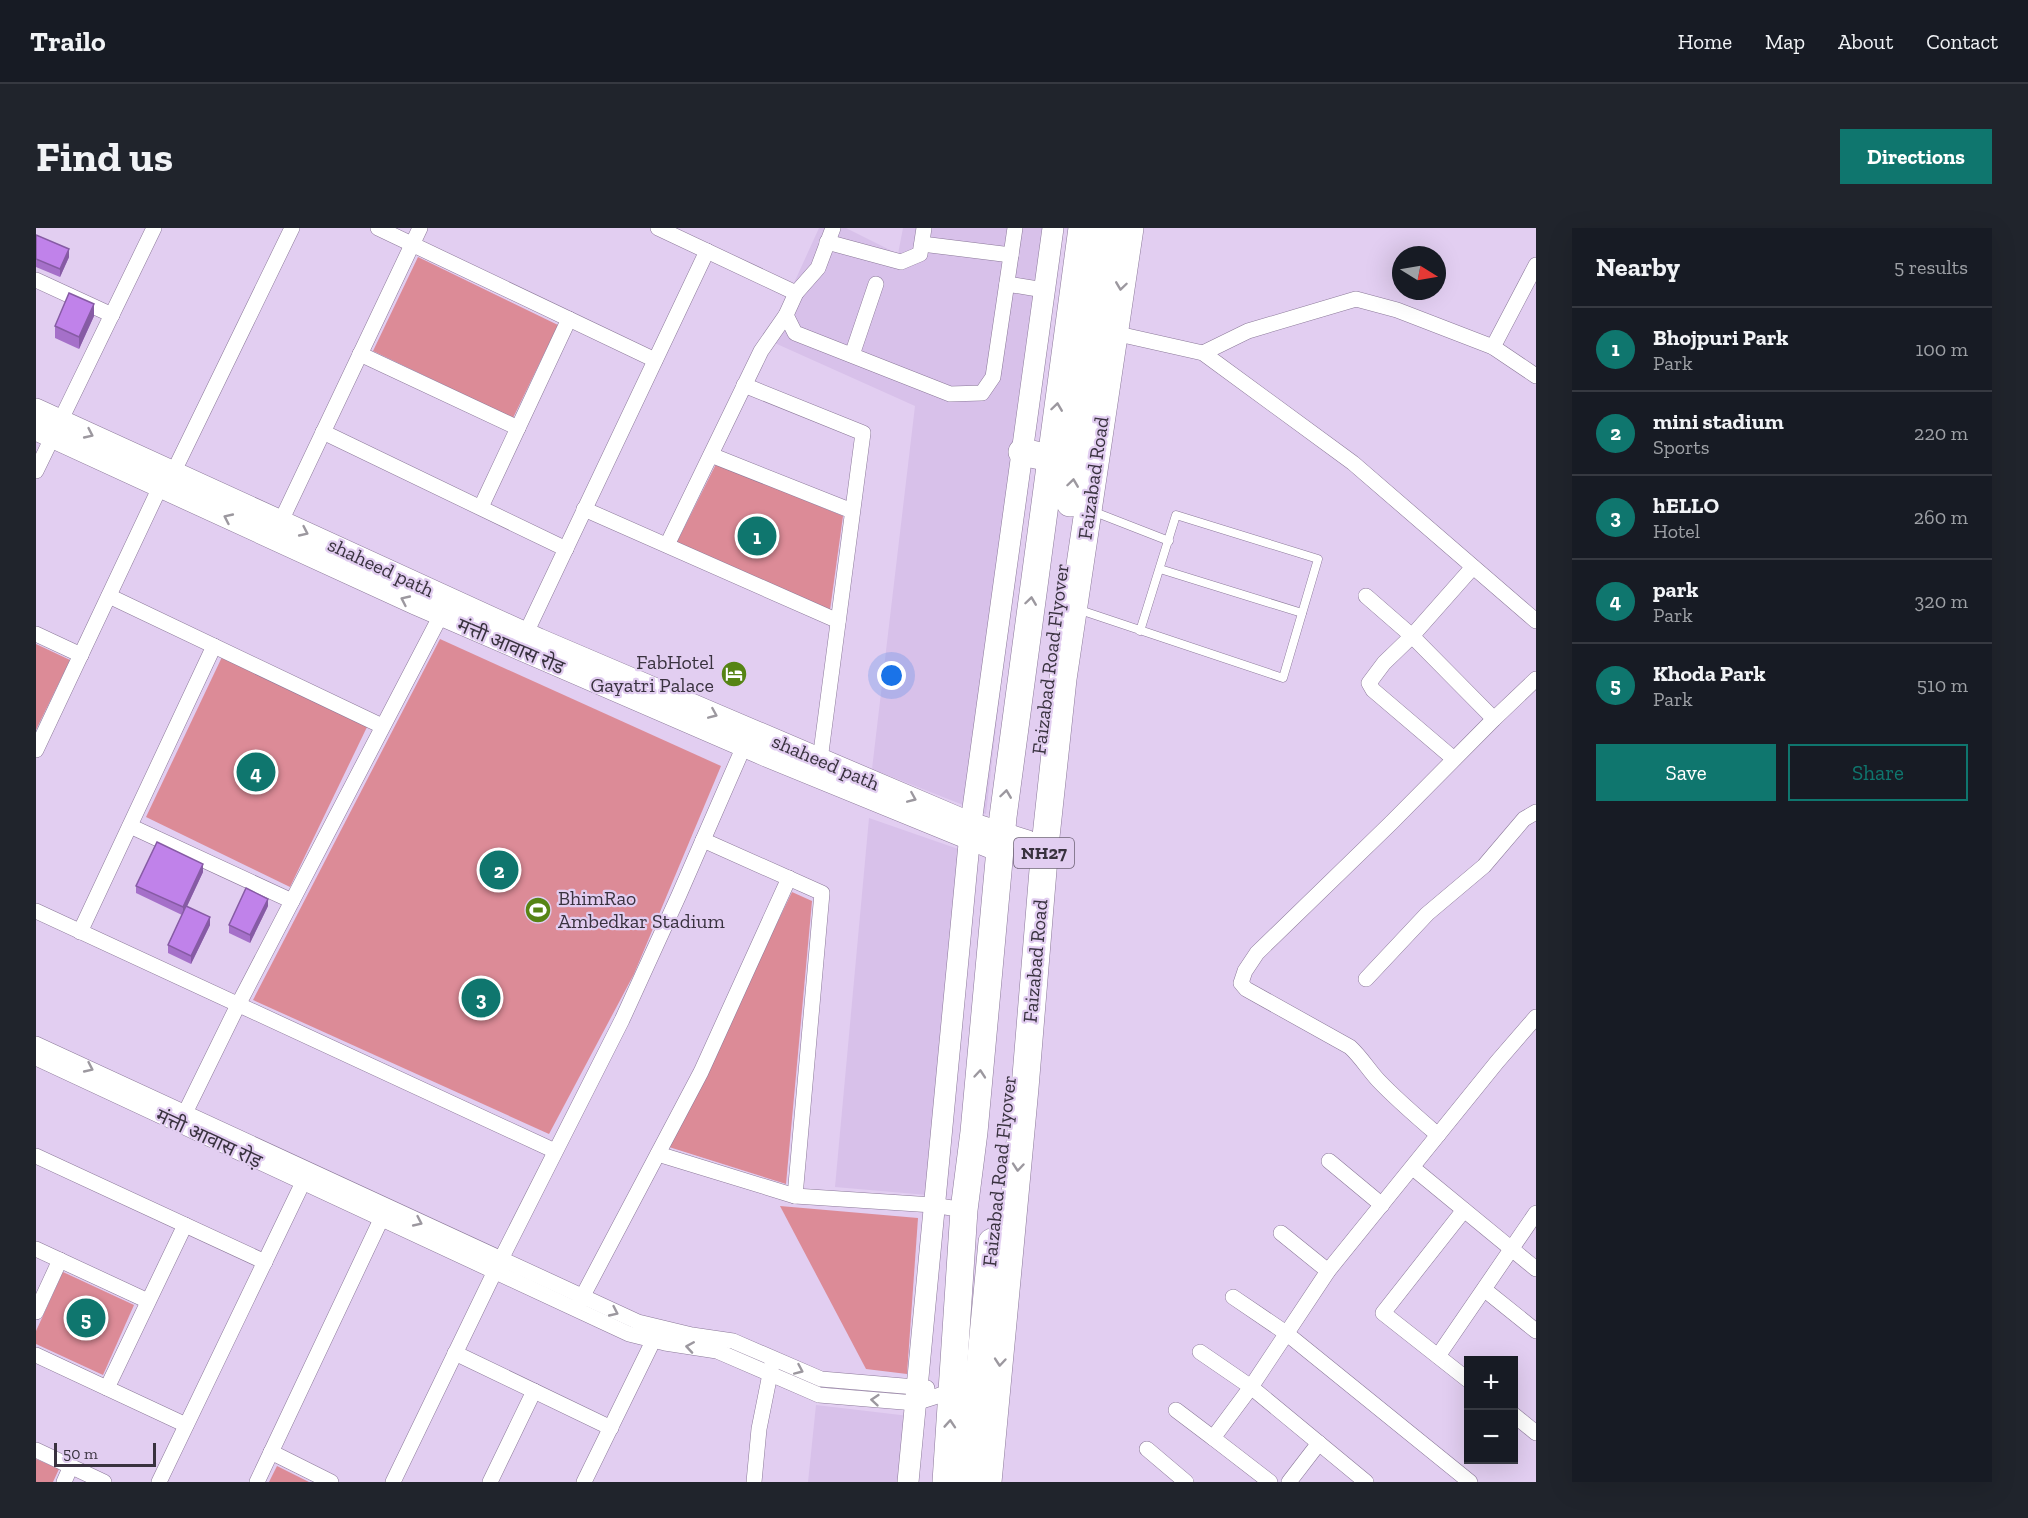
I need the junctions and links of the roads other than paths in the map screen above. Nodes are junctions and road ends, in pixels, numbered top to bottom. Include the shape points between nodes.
1 (154, 228) edge
2 (292, 228) edge
3 (378, 228) edge
4 (420, 228) edge
5 (658, 228) edge
6 (924, 228) edge
7 (1015, 228) edge
8 (1053, 228) edge
9 (1082, 228) edge
10 (1108, 228) edge
11 (1130, 228) edge
12 (830, 235) edge
13 (412, 244) junction
14 (922, 244) junction
15 (707, 251) junction
16 (1011, 255) junction
17 (1535, 273) edge
18 (36, 280) edge
19 (876, 284) dead end
20 (1007, 284) junction
21 (1044, 290) junction
22 (796, 293) junction
23 (112, 315) junction
24 (786, 315) junction
25 (569, 319) junction
26 (1114, 333) junction
27 (1493, 347) junction
28 (1203, 353) junction
29 (360, 354) junction
30 (852, 355) junction
31 (655, 360) junction
32 (1536, 376) edge
33 (744, 385) junction
34 (36, 409) edge
35 (518, 428) junction
36 (49, 429) edge
37 (323, 432) junction
38 (1022, 452) junction
39 (711, 455) junction
40 (1050, 458) junction
41 (36, 471) edge
42 (167, 480) junction
43 (481, 507) junction
44 (585, 509) junction
45 (1088, 510) junction
46 (852, 511) junction
47 (281, 521) junction
48 (1169, 541) junction
49 (667, 545) junction
50 (566, 549) junction
51 (1473, 567) junction
52 (1160, 568) junction
53 (109, 596) junction
54 (1366, 596) dead end
55 (1073, 608) junction
56 (1302, 613) junction
57 (441, 615) junction
58 (838, 621) junction
59 (1536, 621) edge
60 (1140, 631) junction
61 (526, 633) junction
62 (36, 634) edge
63 (1412, 636) junction
64 (214, 646) junction
65 (81, 655) junction
66 (1536, 679) edge
67 (660, 701) junction
68 (1494, 719) junction
69 (382, 726) junction
70 (37, 745) edge
71 (744, 746) junction
72 (1454, 759) junction
73 (820, 760) junction
74 (1536, 812) edge
75 (129, 826) junction
76 (970, 832) junction
77 (703, 840) junction
78 (1014, 847) junction
79 (789, 878) junction
80 (292, 901) junction
81 (36, 911) edge
82 (80, 932) junction
83 (1366, 979) dead end
84 (238, 1005) junction
85 (1536, 1017) edge
86 (36, 1044) edge
87 (36, 1058) edge
88 (185, 1113) junction
89 (1438, 1135) junction
90 (555, 1151) junction
91 (658, 1154) junction
92 (36, 1156) edge
93 (1329, 1161) dead end
94 (1413, 1168) junction
95 (306, 1176) junction
96 (795, 1196) junction
97 (933, 1205) junction
98 (1382, 1205) junction
99 (964, 1210) junction
100 (1464, 1210) junction
101 (384, 1213) junction
102 (1536, 1213) edge
103 (185, 1225) junction
104 (1281, 1233) dead end
105 (1512, 1248) junction
106 (36, 1249) edge
107 (60, 1260) junction
108 (265, 1262) junction
109 (498, 1265) junction
110 (1536, 1269) edge
111 (1328, 1271) junction
112 (1485, 1290) junction
113 (1233, 1297) dead end
114 (148, 1301) junction
115 (579, 1303) junction
116 (36, 1312) edge
117 (1536, 1331) edge
118 (1286, 1333) junction
119 (656, 1334) junction
120 (1200, 1352) dead end
121 (455, 1353) junction
122 (36, 1355) edge
123 (1438, 1356) junction
124 (771, 1365) junction
125 (1464, 1377) edge
126 (1251, 1387) junction
127 (107, 1388) junction
128 (534, 1391) junction
129 (953, 1391) junction
130 (916, 1395) junction
131 (1176, 1410) dead end
132 (1518, 1418) edge
133 (186, 1425) junction
134 (611, 1428) junction
135 (1536, 1433) edge
136 (1213, 1438) junction
137 (1319, 1443) junction
138 (1147, 1449) dead end
139 (36, 1450) edge
140 (271, 1452) junction
141 (71, 1466) junction
142 (64, 1482) edge
143 (104, 1482) edge
144 (159, 1482) edge
145 (257, 1482) edge
146 (331, 1482) edge
147 (393, 1482) edge
148 (490, 1482) edge
149 (584, 1482) edge
150 (754, 1482) edge
151 (908, 1482) edge
152 (946, 1482) edge
153 (969, 1482) edge
154 (988, 1482) edge
155 (1186, 1482) edge
156 (1270, 1482) edge
157 (1288, 1482) edge
158 (1366, 1482) edge
159 (1470, 1482) edge

1 - 23 street
2 - 42 street
3 - 13 street
4 - 13 street
5 - 15 street
6 - 14 street
7 - 16 street
8 - 21 street
40 -> 9 highway, NH27
78 -> 10 highway, Faizabad Road Flyover via 1033,791
11 -> 26 highway, Faizabad Road / NH27
12 - 14 street via 901,262 920,254
12 - 22 street via 818,268
13 - 25 street
13 - 29 street
14 - 16 street
15 - 22 street
15 - 31 street
16 - 20 street
17 - 27 street
18 - 23 street
19 - 30 street
20 - 21 street
20 - 30 street via 993,377 982,393 950,394
21 - 38 street
22 - 24 street
23 - 36 street
24 - 30 street via 795,333
24 - 33 street
25 - 31 street
25 - 35 street
26 - 28 street
26 - 45 highway, Faizabad Road / NH27
27 - 28 street via 1397,309 1356,299 1248,331
27 - 32 street
28 - 51 street via 1353,463
29 - 35 street
29 - 37 street
31 - 44 street
33 - 39 street
33 - 46 street via 862,433
34 - 36 street, shaheed path
35 - 43 street
36 - 41 street
36 - 42 street, shaheed path
37 - 43 street
37 - 47 street
38 - 40 highway
38 - 76 street
39 - 46 street
39 - 49 street
78 -> 40 highway, NH27
42 - 47 street, shaheed path
42 - 53 street
57 -> 42 street, मंत्ती आवास रोड
43 - 50 street
44 - 49 street
44 - 50 street
45 - 48 lane
45 - 55 highway, Faizabad Road / NH27
46 - 58 street
47 -> 61 street, shaheed path
48 - 52 lane
48 - 56 lane via 1176,515 1318,559
49 - 58 street
50 - 61 street
51 - 59 street
51 - 63 street
52 - 56 lane
52 - 60 lane
53 - 64 street
53 - 65 street
54 - 63 street
55 - 60 lane
55 -> 154 highway, Faizabad Road / NH27 via 1044,855
56 - 60 lane via 1283,678
57 - 67 street, मंत्ती आवास रोड
57 - 69 street
58 - 73 street
61 - 67 street, shaheed path
62 - 65 street
63 - 68 street
63 - 72 street via 1369,683
64 - 69 street
64 - 75 street
65 - 70 street
66 - 68 street
67 - 71 street, मंत्ती आवास रोड
67 -> 73 street, shaheed path
68 - 72 street
69 - 80 street
71 - 76 street, मंत्ती आवास रोड
71 - 77 street
72 - 89 street via 1257,953 1241,983 1350,1047
73 -> 76 street, shaheed path
74 - 83 street via 1524,819 1484,866 1426,914
75 - 80 street
75 - 82 street
76 - 78 street, मंत्ती आवास रोड
76 - 97 street
77 - 79 street
77 - 90 street via 622,1020
99 -> 78 highway
78 - 153 highway, Faizabad Road Flyover via 1023,902
79 - 91 street via 701,1072
79 - 96 street via 822,893
80 - 84 street
81 - 82 street
82 - 84 street
84 - 88 street
84 - 90 street
85 - 89 street
86 -> 88 street
87 - 95 street, मंत्ती आवास रोड़
88 - 95 street
89 - 94 street
90 - 109 street
91 - 96 street
91 - 115 street
92 - 103 street
93 - 98 street
94 - 98 street
94 - 100 street
95 - 101 street, मंत्ती आवास रोड़
95 - 108 street
96 - 97 street
97 - 99 street
97 - 130 street
98 - 111 street
99 - 129 highway
100 - 105 street
100 - 123 street via 1383,1313
101 - 109 street, मंत्ती आवास रोड़
101 - 140 street
102 - 105 street
103 - 108 street
103 - 114 street
104 - 111 street
105 - 110 street
105 - 112 street
106 - 107 street
107 - 114 street
107 - 116 street
108 - 133 street
109 - 115 street, मंत्ती आवास रोड़
109 - 121 street
111 - 118 street
112 - 117 street
112 - 123 street
113 - 118 street
114 - 127 street
115 - 119 street, मंत्ती आवास रोड़ via 638,1322
118 - 126 street
118 - 159 street
119 - 124 street, मंत्ती आवास रोड़ via 733,1341
119 - 134 street
120 - 126 street
121 - 128 street
121 - 147 street
122 - 127 street
123 - 125 street
124 - 130 street, मंत्ती आवास रोड़ via 821,1379
124 - 150 street
126 - 136 street
126 - 137 street
127 - 133 street
128 - 134 street
128 - 148 street
129 - 130 street, मंत्ती आवास रोड़
152 -> 129 highway
130 - 151 street
131 - 136 street
132 - 135 street
133 - 144 street
134 - 149 street
136 - 156 street
137 - 157 street
137 - 158 street
138 - 155 street
139 - 141 street
140 - 145 street
140 - 146 street
141 - 142 street
141 - 143 street

